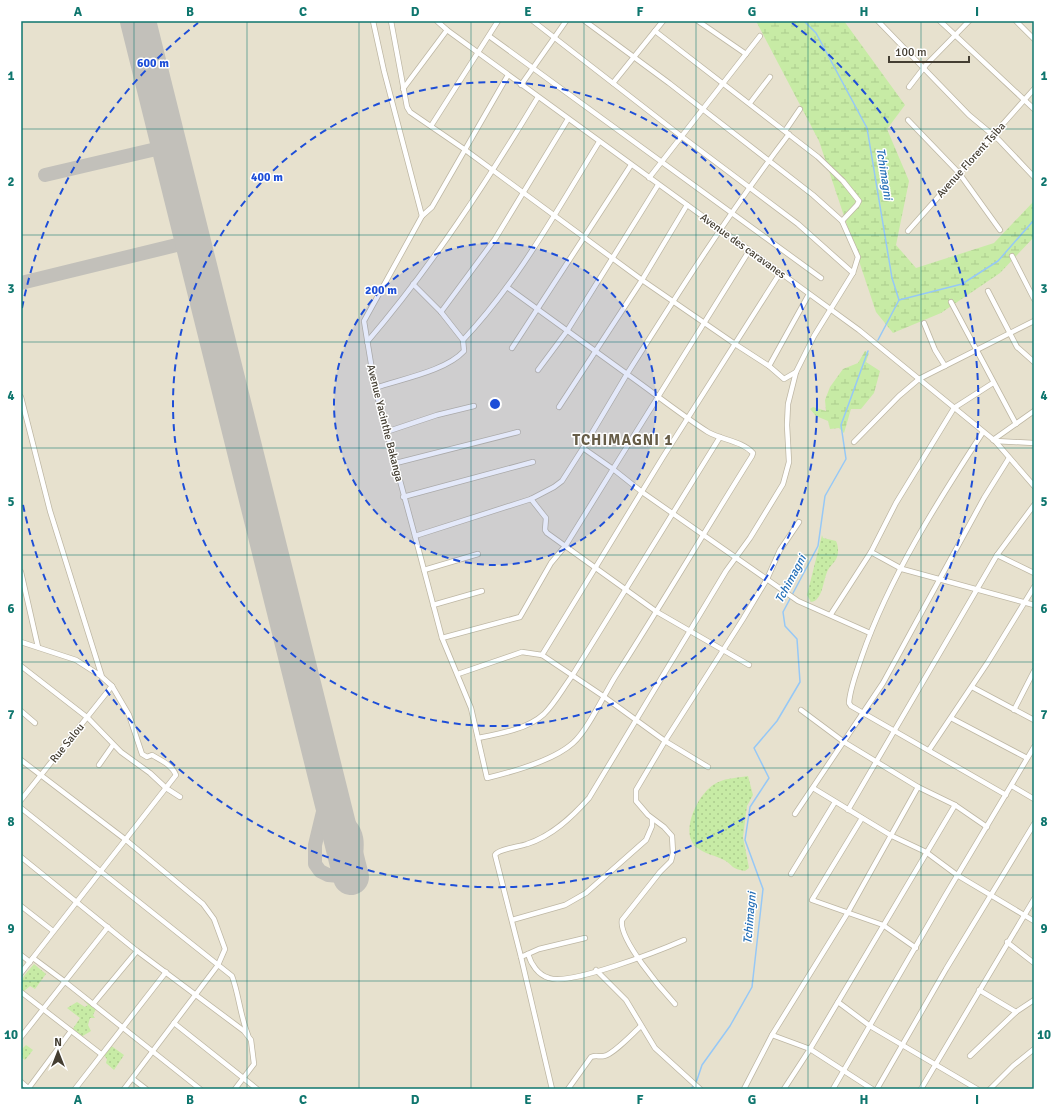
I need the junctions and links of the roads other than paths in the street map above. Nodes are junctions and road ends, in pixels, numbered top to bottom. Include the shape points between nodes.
1 (373, 21) edge
2 (391, 21) edge
3 (437, 21) edge
4 (498, 21) edge
5 (566, 21) edge
6 (585, 21) edge
7 (663, 21) edge
8 (878, 21) edge
9 (940, 21) edge
10 (969, 21) edge
11 (1016, 21) edge
12 (536, 22) edge
13 (702, 22) edge
14 (446, 30) junction
15 (655, 30) junction
16 (489, 36) junction
17 (760, 36) dead end
18 (955, 36) junction
19 (555, 38) junction
20 (1034, 39) edge
21 (478, 53) junction
22 (746, 54) junction
23 (634, 57) junction
24 (534, 67) junction
25 (924, 68) junction
26 (508, 75) junction
27 (770, 77) dead end
28 (723, 82) junction
29 (614, 83) junction
30 (521, 85) junction
31 (909, 87) dead end
32 (403, 89) junction
33 (1034, 89) edge
34 (538, 97) junction
35 (1025, 99) junction
36 (750, 103) junction
37 (800, 109) dead end
38 (1034, 109) edge
39 (702, 110) junction
40 (568, 119) junction
41 (908, 120) dead end
42 (431, 126) junction
43 (785, 131) junction
44 (790, 134) junction
45 (992, 135) junction
46 (681, 136) junction
47 (599, 142) junction
48 (464, 149) junction
49 (768, 161) junction
50 (662, 162) junction
51 (631, 165) junction
52 (493, 171) junction
53 (959, 173) junction
54 (1034, 177) edge
55 (649, 178) junction
56 (658, 185) junction
57 (749, 187) junction
58 (524, 193) junction
59 (687, 205) junction
60 (731, 213) junction
61 (422, 216) junction
62 (553, 216) junction
63 (842, 221) junction
64 (720, 230) junction
65 (1000, 230) dead end
66 (908, 231) dead end
67 (582, 237) junction
68 (749, 251) junction
69 (1012, 256) dead end
70 (612, 258) junction
71 (780, 273) junction
72 (853, 273) junction
73 (821, 278) dead end
74 (642, 280) junction
75 (413, 284) junction
76 (507, 287) junction
77 (988, 291) dead end
78 (809, 294) junction
79 (1034, 299) edge
80 (674, 300) junction
81 (951, 302) dead end
82 (536, 309) junction
83 (831, 310) junction
84 (441, 312) junction
85 (1034, 321) edge
86 (704, 323) junction
87 (924, 323) dead end
88 (567, 331) junction
89 (1009, 333) junction
90 (463, 340) junction
91 (367, 342) junction
92 (735, 344) junction
93 (512, 348) dead end
94 (976, 350) junction
95 (596, 352) junction
96 (1034, 362) edge
97 (769, 366) junction
98 (945, 366) junction
99 (538, 370) dead end
100 (796, 372) junction
101 (627, 374) junction
102 (919, 379) junction
103 (993, 383) junction
104 (375, 388) junction
105 (21, 397) edge
106 (659, 397) junction
107 (474, 406) dead end
108 (559, 407) dead end
109 (954, 408) junction
110 (1034, 411) edge
111 (689, 418) junction
112 (1016, 424) junction
113 (386, 432) junction
114 (518, 432) dead end
115 (983, 432) junction
116 (720, 437) junction
117 (994, 440) junction
118 (854, 442) dead end
119 (1034, 443) edge
120 (583, 448) junction
121 (1009, 458) junction
122 (533, 462) dead end
123 (396, 463) junction
124 (613, 469) junction
125 (1034, 486) edge
126 (642, 492) junction
127 (403, 497) junction
128 (531, 499) junction
129 (1034, 505) edge
130 (674, 513) junction
131 (799, 522) dead end
132 (703, 534) junction
133 (415, 536) junction
134 (566, 545) junction
135 (871, 552) junction
136 (478, 554) dead end
137 (997, 555) junction
138 (737, 558) junction
139 (596, 567) junction
140 (902, 569) junction
141 (424, 570) junction
142 (21, 572) edge
143 (1034, 573) edge
144 (767, 579) junction
145 (942, 579) junction
146 (1034, 587) edge
147 (626, 589) junction
148 (978, 589) junction
149 (482, 591) dead end
150 (1025, 602) junction
151 (433, 604) junction
152 (1034, 605) edge
153 (657, 612) junction
154 (831, 614) junction
155 (690, 632) junction
156 (870, 633) junction
157 (442, 638) junction
158 (21, 642) edge
159 (38, 647) junction
160 (723, 652) junction
161 (542, 655) junction
162 (748, 665) dead end
163 (21, 666) edge
164 (1034, 671) edge
165 (458, 674) junction
166 (572, 676) junction
167 (102, 677) junction
168 (112, 686) junction
169 (972, 687) junction
170 (603, 696) junction
171 (801, 710) dead end
172 (1014, 710) junction
173 (21, 711) edge
174 (864, 714) junction
175 (88, 718) junction
176 (951, 718) junction
177 (636, 719) junction
178 (1034, 720) edge
179 (36, 723) dead end
180 (895, 731) junction
181 (478, 738) junction
182 (665, 741) junction
183 (844, 742) junction
184 (113, 745) junction
185 (1034, 747) edge
186 (929, 750) junction
187 (1032, 753) edge
188 (1027, 758) junction
189 (21, 760) edge
190 (877, 761) junction
191 (99, 765) dead end
192 (708, 767) dead end
193 (40, 775) junction
194 (918, 786) junction
195 (1012, 786) junction
196 (166, 788) junction
197 (813, 788) junction
198 (1006, 795) junction
199 (180, 797) dead end
200 (1034, 799) edge
201 (21, 800) edge
202 (835, 802) junction
203 (955, 805) junction
204 (21, 808) edge
205 (848, 810) junction
206 (795, 814) dead end
207 (862, 818) junction
208 (652, 819) junction
209 (1034, 824) edge
210 (987, 827) junction
211 (892, 836) junction
212 (126, 840) junction
213 (926, 852) junction
214 (21, 857) edge
215 (102, 871) junction
216 (790, 874) dead end
217 (957, 875) junction
218 (991, 896) junction
219 (1034, 899) edge
220 (78, 902) junction
221 (21, 906) edge
222 (847, 914) junction
223 (1024, 915) junction
224 (512, 920) junction
225 (1034, 921) edge
226 (883, 925) junction
227 (108, 927) junction
228 (52, 931) junction
229 (585, 938) dead end
230 (684, 940) dead end
231 (1007, 942) junction
232 (916, 948) junction
233 (137, 951) junction
234 (528, 954) junction
235 (21, 955) edge
236 (520, 957) junction
237 (638, 958) junction
238 (31, 960) junction
239 (1034, 963) edge
240 (218, 965) junction
241 (596, 970) junction
242 (166, 972) junction
243 (21, 973) edge
244 (64, 981) junction
245 (979, 990) junction
246 (21, 992) edge
247 (196, 994) junction
248 (1034, 1000) edge
249 (838, 1002) junction
250 (93, 1004) junction
251 (675, 1004) dead end
252 (42, 1009) junction
253 (1016, 1012) junction
254 (174, 1023) junction
255 (641, 1026) junction
256 (870, 1026) junction
257 (122, 1027) junction
258 (71, 1031) junction
259 (772, 1035) junction
260 (21, 1036) edge
261 (251, 1040) junction
262 (902, 1045) junction
263 (810, 1048) junction
264 (1034, 1049) edge
265 (152, 1052) junction
266 (101, 1054) junction
267 (970, 1056) dead end
268 (935, 1065) junction
269 (843, 1072) junction
270 (133, 1079) junction
271 (244, 1079) junction
272 (21, 1082) edge
273 (698, 1088) edge
274 (28, 1089) edge
275 (75, 1089) edge
276 (124, 1089) edge
277 (146, 1089) edge
278 (200, 1089) edge
279 (235, 1089) edge
280 (257, 1089) edge
281 (552, 1089) edge
282 (568, 1089) edge
283 (744, 1089) edge
284 (784, 1089) edge
285 (833, 1089) edge
286 (872, 1089) edge
287 (877, 1089) edge
288 (922, 1089) edge
289 (977, 1089) edge
290 (990, 1089) edge

1 - 61 street
2 - 32 street
3 - 14 street, Avenue des caravanes
4 - 16 street
5 - 19 street
6 - 23 street
7 - 15 street
8 - 25 street
9 - 18 street
10 - 18 street
11 - 20 street
12 - 19 street
13 - 22 street
14 - 21 street, Avenue des caravanes
14 - 32 street
15 - 23 street
15 - 28 street
16 - 21 street
16 - 24 street
17 - 22 street
18 - 25 street
18 - 35 street
19 - 24 street
19 - 29 street
21 - 26 street, Avenue des caravanes
21 - 42 street
22 - 28 street
23 - 29 street
23 - 39 street
24 - 30 street
24 - 50 street
25 - 31 street
25 - 45 street
26 - 30 street, Avenue des caravanes
26 - 48 street
27 - 36 street
28 - 36 street
28 - 39 street
29 - 46 street
30 - 34 street, Avenue des caravanes
32 - 42 street via 408,110
33 - 35 street, Avenue Florent Tsiba
34 - 40 street, Avenue des caravanes
34 - 52 street
35 - 38 street
35 - 45 street, Avenue Florent Tsiba
36 - 43 street
37 - 43 street
39 - 46 street
39 - 49 street
40 - 47 street, Avenue des caravanes
40 - 58 street
41 - 53 street
42 - 48 street
43 - 44 street
44 - 49 street
44 - 63 street via 818,157 857,197 857,205
45 - 53 street, Avenue Florent Tsiba
45 - 54 street
46 - 50 street
46 - 57 street
47 - 51 street, Avenue des caravanes
47 - 62 street
48 - 52 street
48 - 61 street via 432,206
49 - 57 street
49 - 63 street
50 - 55 street
50 - 60 street
51 - 55 street, Avenue des caravanes
51 - 67 street
52 - 58 street
52 - 75 street
53 - 65 street
53 - 66 street, Avenue Florent Tsiba
55 - 56 street, Avenue des caravanes
56 - 59 street, Avenue des caravanes
56 - 70 street
57 - 60 street
57 - 72 street via 813,236
58 - 62 street
58 - 84 street via 495,239
59 - 64 street, Avenue des caravanes
59 - 74 street
60 - 64 street
60 - 73 street
61 - 91 street, Avenue Yacinthe Bakanga via 364,321
62 - 67 street
62 - 76 street
63 - 72 street via 858,257
64 - 68 street, Avenue des caravanes
64 - 80 street
67 - 70 street
67 - 82 street
68 - 71 street, Avenue des caravanes
68 - 86 street
69 - 79 street
70 - 74 street
70 - 88 street
71 - 78 street, Avenue des caravanes
71 - 92 street
72 - 83 street
74 - 80 street
74 - 95 street
75 - 84 street
75 - 91 street
76 - 82 street
76 - 90 street via 487,315
77 - 89 street
78 - 83 street, Avenue des caravanes
78 - 97 street
80 - 86 street
80 - 101 street
81 - 94 street
82 - 88 street
82 - 93 street
83 - 100 street via 814,336
83 - 102 street, Avenue des caravanes
84 - 90 street
85 - 89 street
86 - 92 street
86 - 106 street
87 - 98 street
88 - 95 street
88 - 99 street
89 - 94 street
89 - 96 street via 1017,347
90 - 104 street via 464,351 457,359 436,369
91 - 104 street, Avenue Yacinthe Bakanga
92 - 97 street
92 - 111 street
94 - 98 street
94 - 103 street
95 - 101 street
95 - 108 street
97 - 100 street via 784,379
98 - 102 street
100 - 138 street via 786,425 789,462 787,473 783,484
101 - 106 street
101 - 120 street
102 - 109 street, Avenue des caravanes
102 - 118 street
103 - 109 street
103 - 112 street
104 - 113 street, Avenue Yacinthe Bakanga
105 - 167 street via 50,511
106 - 111 street
106 - 124 street
107 - 113 street
109 - 115 street, Avenue des caravanes
109 - 135 street via 896,504
110 - 112 street
111 - 116 street
111 - 126 street
112 - 117 street
113 - 123 street, Avenue Yacinthe Bakanga
114 - 123 street
115 - 117 street, Avenue des caravanes
115 - 140 street via 932,513
116 - 130 street
116 - 132 street via 753,453
117 - 119 street
117 - 121 street, Avenue des caravanes
120 - 124 street
120 - 128 street via 562,482
121 - 125 street, Avenue des caravanes
121 - 145 street via 984,498
122 - 127 street
123 - 127 street, Avenue Yacinthe Bakanga
124 - 126 street
124 - 134 street
126 - 130 street
126 - 139 street
127 - 133 street, Avenue Yacinthe Bakanga
128 - 133 street
128 - 134 street via 546,518 547,533
129 - 137 street
130 - 132 street
130 - 147 street
131 - 144 street via 780,550
132 - 138 street
132 - 153 street
133 - 141 street, Avenue Yacinthe Bakanga
134 - 139 street
134 - 157 street via 552,563 520,617
135 - 140 street
135 - 154 street
136 - 141 street
137 - 143 street
137 - 148 street
138 - 144 street
138 - 155 street via 726,571
139 - 147 street
139 - 161 street
140 - 145 street
140 - 156 street
141 - 151 street, Avenue Yacinthe Bakanga
142 - 159 street
144 - 154 street via 798,601
144 - 160 street
145 - 148 street
145 - 174 street
146 - 150 street
147 - 153 street
147 - 166 street
148 - 150 street
148 - 180 street
149 - 151 street
150 - 152 street
150 - 169 street
151 - 157 street, Avenue Yacinthe Bakanga
153 - 155 street
153 - 170 street
154 - 156 street
155 - 160 street
155 - 177 street
156 - 174 street via 849,699 850,706
157 - 165 street, Avenue Yacinthe Bakanga
158 - 159 street
159 - 167 street via 76,660
160 - 162 street
160 - 182 street
161 - 165 street via 532,652 518,653
161 - 166 street
163 - 175 street
164 - 172 street
165 - 181 street
166 - 170 street
166 - 181 street via 538,719 498,734
167 - 168 street
168 - 175 street, Rue Salou
168 - 196 street via 129,715 142,754 147,757 152,755 173,769 176,775
169 - 172 street
169 - 176 street
170 - 177 street
170 - 181 street via 579,738 568,748 535,763 486,778
171 - 183 street
172 - 178 street
173 - 179 street
174 - 180 street
174 - 183 street
175 - 184 street
175 - 193 street, Rue Salou
176 - 186 street
176 - 188 street
177 - 182 street
177 - 224 street via 590,798 579,809 543,838 496,853
180 - 186 street
180 - 190 street
182 - 192 street
182 - 208 street via 636,790 636,801
183 - 190 street
183 - 197 street
184 - 191 street
184 - 196 street
185 - 187 street
186 - 198 street
187 - 188 street
188 - 195 street
189 - 193 street
190 - 194 street
190 - 205 street
193 - 201 street, Rue Salou
193 - 212 street
194 - 203 street
194 - 211 street
195 - 198 street
195 - 200 street
196 - 199 street
196 - 212 street
197 - 202 street
197 - 206 street
198 - 210 street
202 - 205 street
202 - 216 street
203 - 210 street
203 - 213 street
204 - 215 street
205 - 207 street
207 - 211 street
207 - 222 street via 812,900
208 - 224 street via 650,834 646,840 586,893 561,907
208 - 237 street via 672,836 673,853 671,861 622,920 622,927
209 - 218 street
210 - 217 street
211 - 213 street
211 - 222 street
212 - 215 street
212 - 240 street via 203,904 214,919 225,949
213 - 217 street
213 - 226 street
214 - 220 street
215 - 220 street
215 - 240 street
217 - 218 street
217 - 232 street
218 - 223 street
218 - 262 street
219 - 223 street
220 - 227 street
220 - 228 street
221 - 228 street
222 - 226 street
222 - 259 street
223 - 225 street
223 - 231 street
224 - 236 street
226 - 232 street
226 - 249 street
227 - 233 street
227 - 244 street
228 - 238 street
229 - 234 street
230 - 237 street
231 - 239 street
231 - 245 street
232 - 256 street
233 - 242 street
233 - 250 street
234 - 236 street
234 - 241 street via 530,962 537,970 550,979 583,976
235 - 238 street
236 - 281 street
237 - 241 street
237 - 251 street
238 - 243 street
238 - 244 street
240 - 247 street
240 - 261 street via 232,976 240,1014
241 - 255 street via 626,1000
242 - 247 street
242 - 257 street
244 - 250 street
244 - 252 street
245 - 253 street
245 - 268 street
246 - 252 street
247 - 254 street
247 - 261 street via 244,1031
248 - 253 street
249 - 256 street
249 - 263 street
250 - 257 street
252 - 258 street
252 - 260 street
253 - 267 street
254 - 265 street
254 - 271 street
255 - 273 street via 655,1048
255 - 282 street via 610,1053 591,1057
256 - 262 street
256 - 269 street
257 - 265 street
257 - 266 street
258 - 266 street
258 - 274 street
259 - 263 street
259 - 283 street
261 - 271 street via 254,1064
262 - 268 street
262 - 287 street
263 - 269 street
263 - 284 street
264 - 290 street
265 - 270 street
265 - 278 street
266 - 275 street
268 - 288 street
268 - 289 street
269 - 285 street
269 - 286 street
270 - 276 street
270 - 277 street
271 - 279 street
271 - 280 street
272 - 274 street

